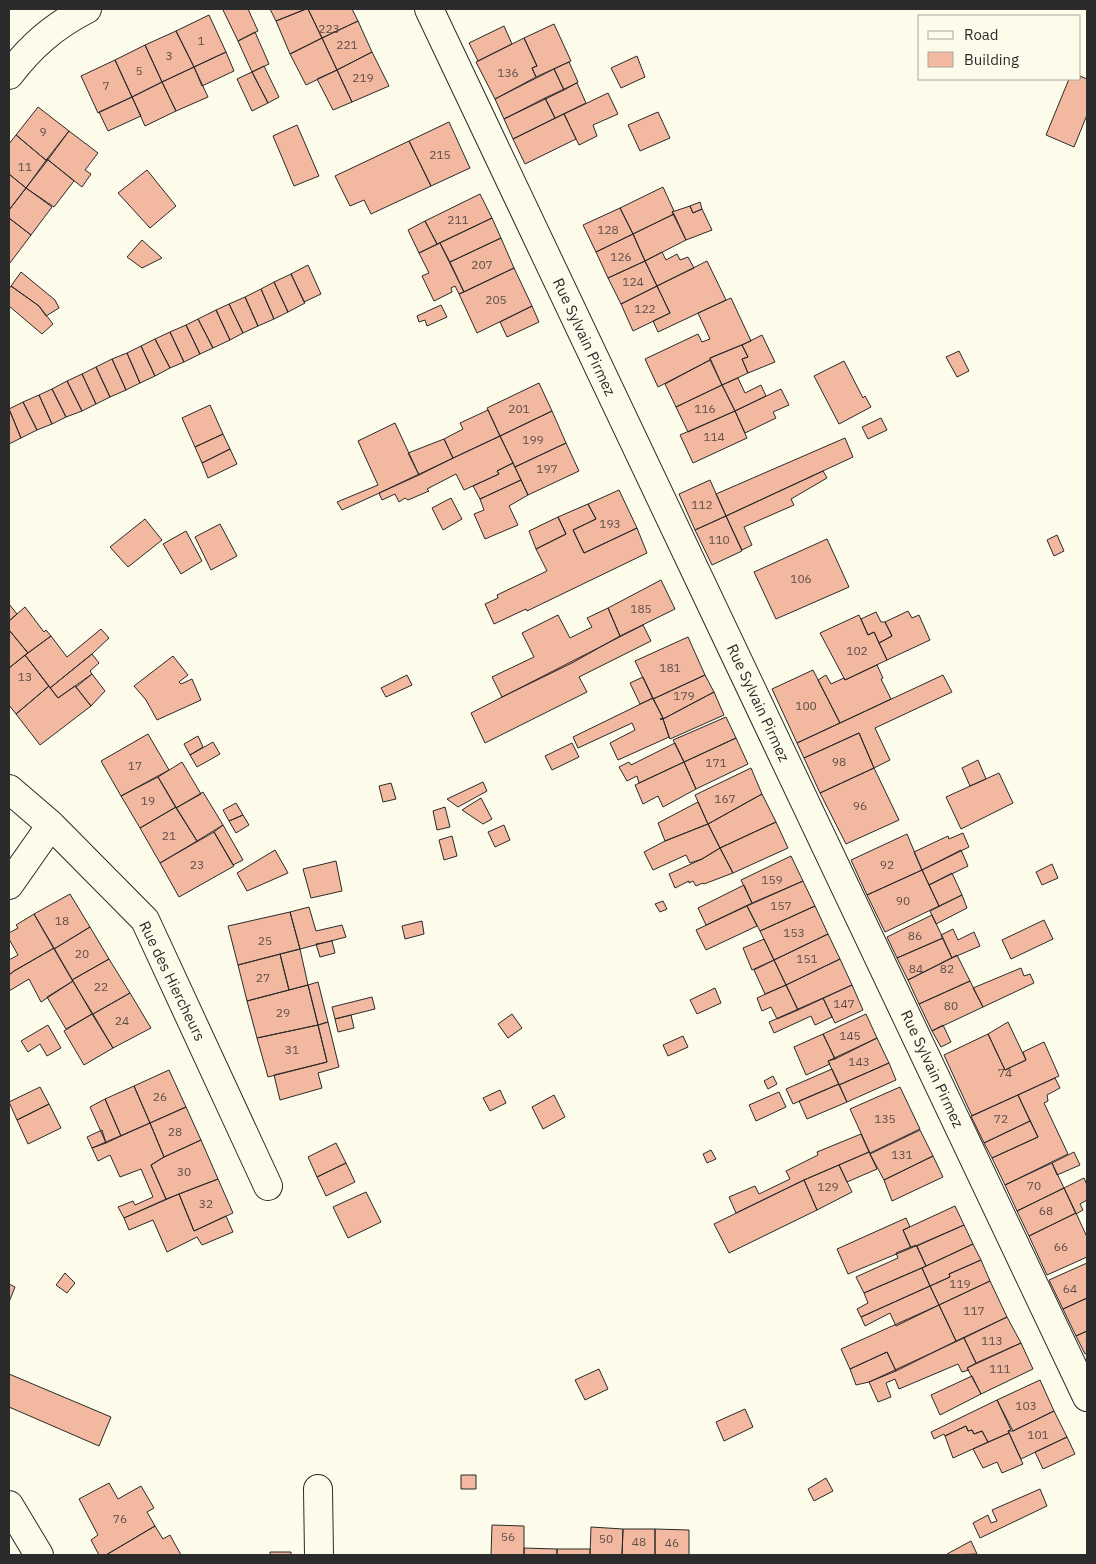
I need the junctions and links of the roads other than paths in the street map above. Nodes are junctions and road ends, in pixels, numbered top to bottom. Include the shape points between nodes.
1 (86, 9) edge
2 (429, 9) edge
3 (9, 75) edge
4 (9, 789) edge
5 (50, 826) junction
6 (9, 885) edge
7 (268, 1186) dead end
8 (1087, 1397) edge
9 (318, 1489) dead end
10 (9, 1505) edge
11 (39, 1555) edge
12 (319, 1555) edge

1 - 3 street via 63,21 24,55
2 - 8 street, Rue Sylvain Pirmez
4 - 5 street, Rue des Hiercheurs
5 - 6 street
5 - 7 street, Rue des Hiercheurs via 145,920
9 - 12 street
10 - 11 street

